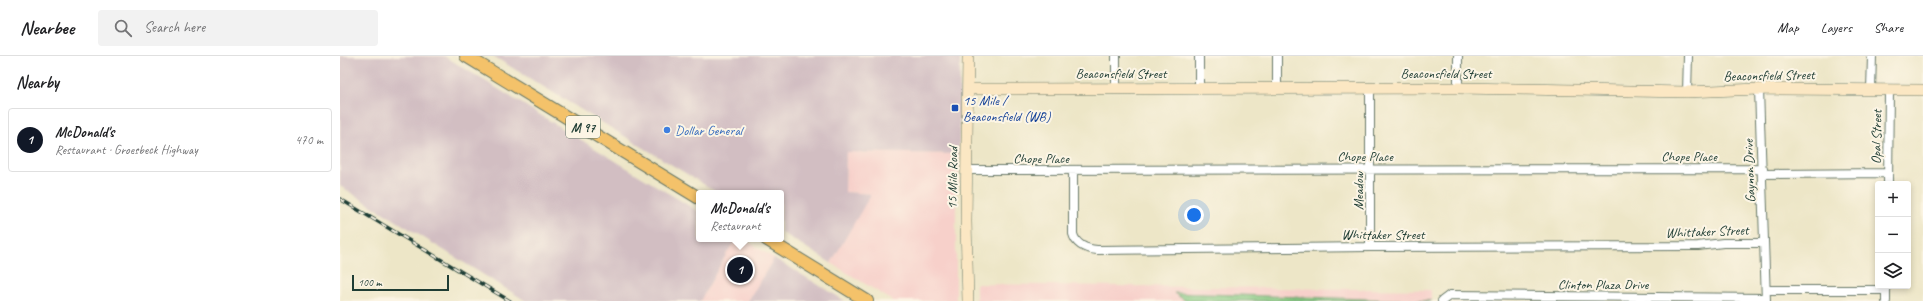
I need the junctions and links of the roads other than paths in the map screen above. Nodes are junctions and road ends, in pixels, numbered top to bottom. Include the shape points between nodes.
1 (466, 56) edge
2 (968, 56) edge
3 (1116, 56) edge
4 (1199, 56) edge
5 (1277, 56) edge
6 (1458, 56) edge
7 (1688, 56) edge
8 (1872, 56) edge
9 (1116, 88) junction
10 (1198, 88) junction
11 (1277, 88) junction
12 (1370, 88) junction
13 (1458, 88) junction
14 (968, 89) junction
15 (1759, 89) junction
16 (1871, 90) junction
17 (1889, 90) junction
18 (1923, 90) edge
19 (1687, 92) junction
20 (1371, 169) junction
21 (967, 170) junction
22 (1073, 171) junction
23 (1763, 171) junction
24 (1888, 173) junction
25 (1888, 181) edge
26 (696, 196) edge
27 (771, 242) edge
28 (1764, 243) junction
29 (1370, 247) junction
30 (1875, 289) edge
31 (1886, 289) edge
32 (1766, 296) edge
33 (866, 301) edge
34 (968, 301) edge
35 (1442, 301) edge
36 (1886, 301) edge

1 - 26 main road, M 97
2 - 14 street, 15 Mile Road
3 - 9 street
4 - 10 street
5 - 11 street
6 - 13 street
7 - 19 street
8 - 16 street
9 - 10 street, Beaconsfield Street
9 - 14 street, Beaconsfield Street
10 - 11 street, Beaconsfield Street
11 - 12 street, Beaconsfield Street
12 - 13 street, Beaconsfield Street
12 - 20 street, Meadow
13 - 19 street, Beaconsfield Street
14 - 21 street, 15 Mile Road
15 - 16 street, Beaconsfield Street
15 - 19 street, Beaconsfield Street
15 - 23 street, Gaynon Drive
16 - 17 street, Beaconsfield Street
17 - 18 street, Beaconsfield Street
17 - 24 street, Opal Street
20 - 22 street, Chope Place
20 - 23 street, Chope Place
20 - 29 street, Meadow
21 - 22 street, Chope Place
21 - 34 street, 15 Mile Road
22 - 29 street, Whittaker Street via 1073,234 1077,242 1091,249
23 - 24 street, Chope Place
23 - 28 street, Gaynon Drive
24 - 25 street, Opal Street
27 - 33 main road
28 - 29 street, Whittaker Street via 1698,246
28 - 32 street, Gaynon Drive
30 - 32 street
31 - 36 street
32 - 35 street, Clinton Plaza Drive via 1450,295

